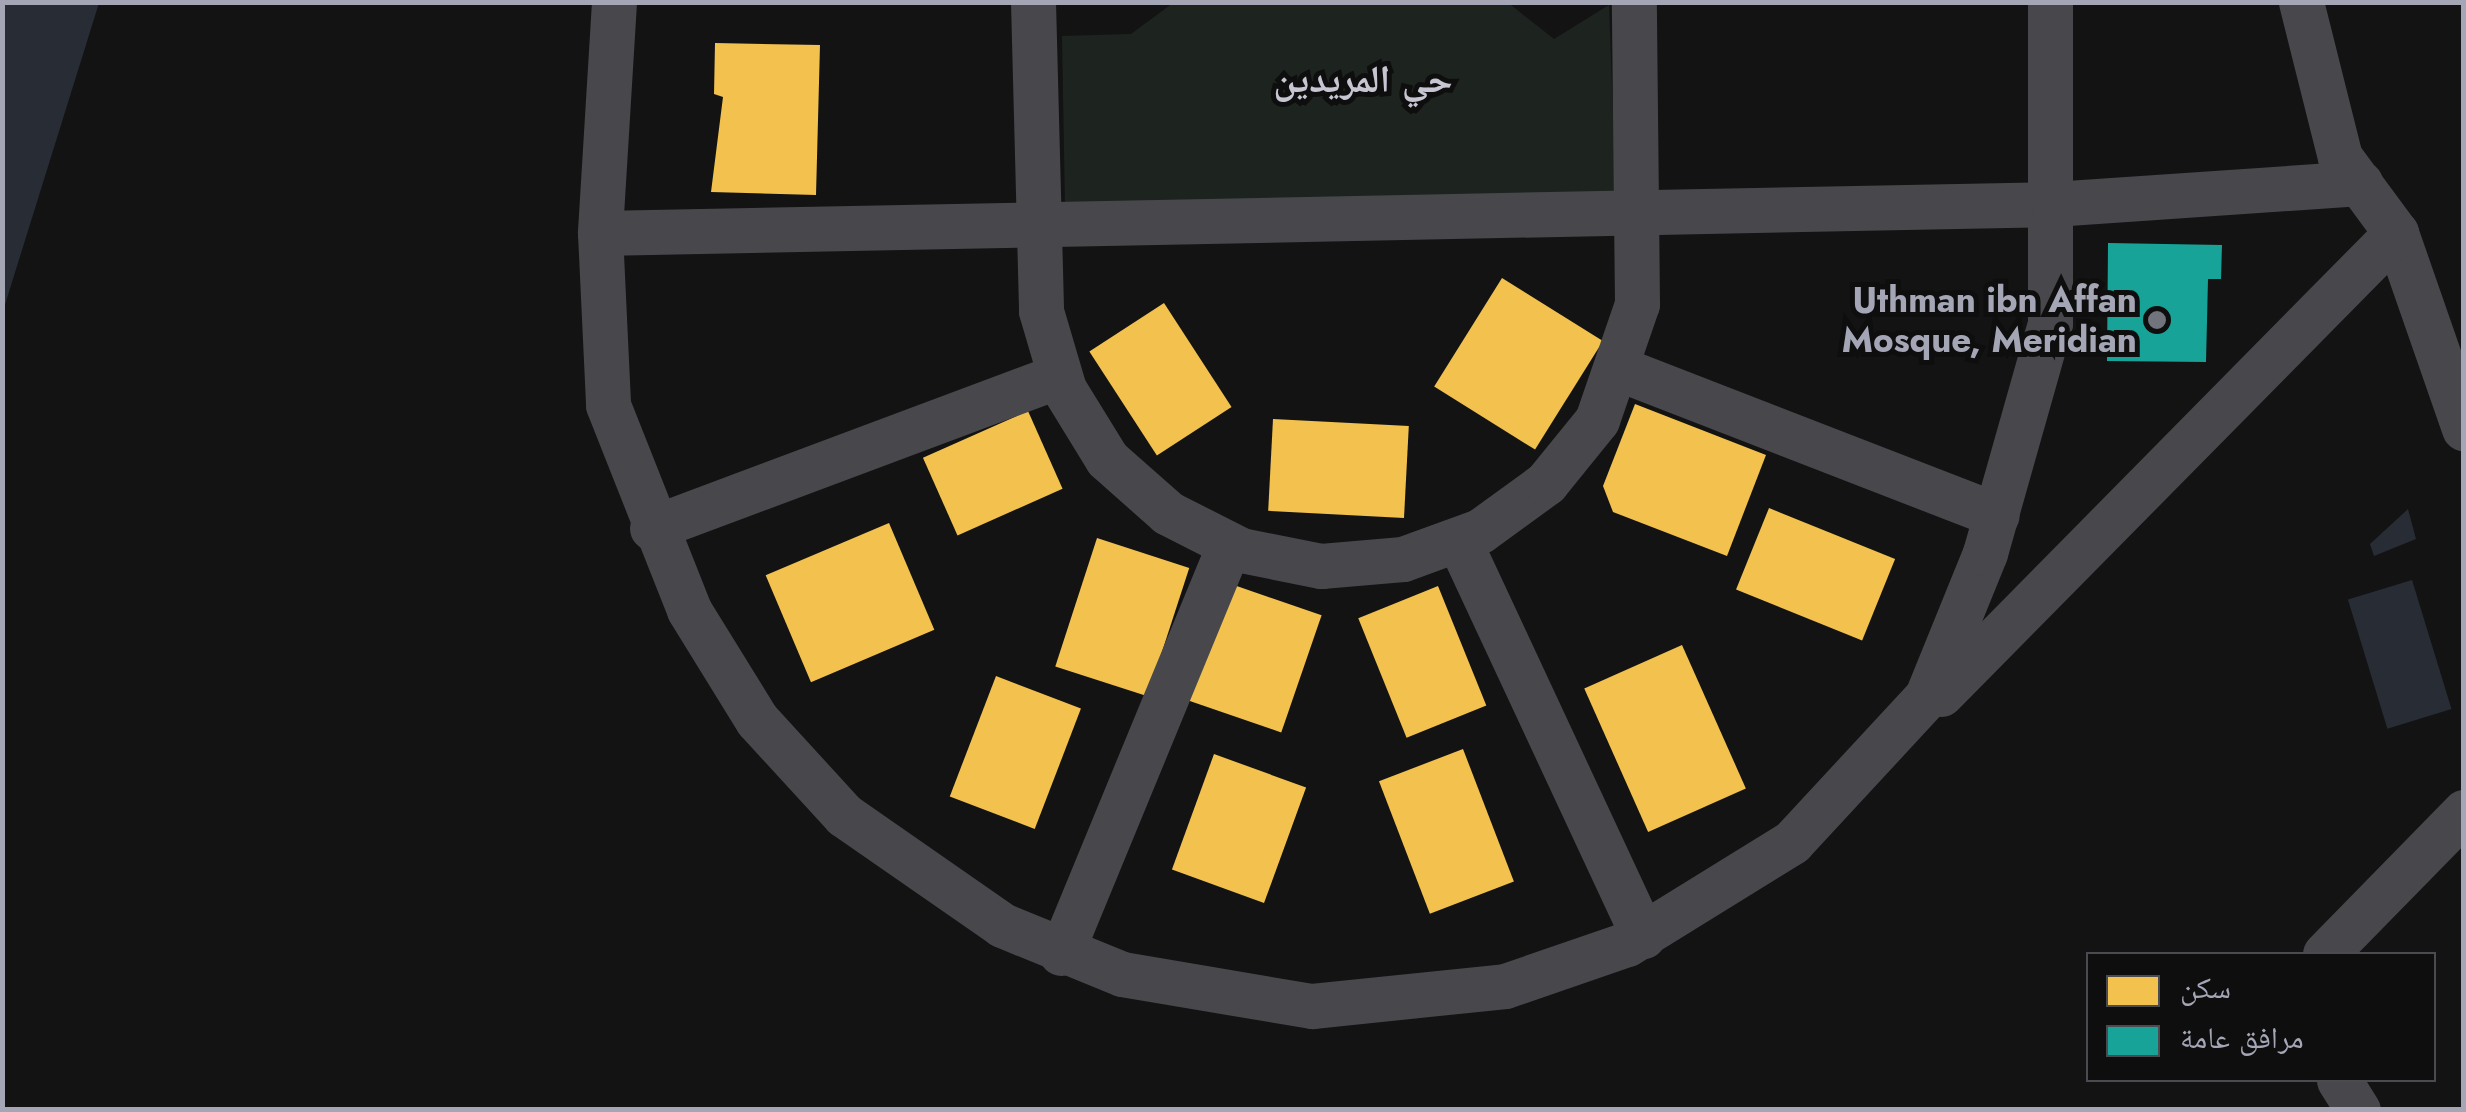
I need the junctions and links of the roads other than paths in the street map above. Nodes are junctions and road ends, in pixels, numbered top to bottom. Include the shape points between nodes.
1 (614, 2) edge
2 (1033, 2) edge
3 (1634, 2) edge
4 (2050, 2) edge
5 (2301, 2) edge
6 (2360, 183) junction
7 (2053, 204) junction
8 (1637, 212) junction
9 (1035, 224) junction
10 (600, 233) junction
11 (2396, 233) junction
12 (1620, 369) junction
13 (1058, 376) junction
14 (2464, 428) edge
15 (1997, 516) junction
16 (652, 528) junction
17 (1458, 541) junction
18 (1229, 546) junction
19 (1884, 752) junction
20 (2464, 812) edge
21 (1643, 936) junction
22 (2327, 952) edge
23 (1060, 953) junction
24 (2341, 1082) edge
25 (2358, 1110) edge

1 - 10 street
2 - 9 street
3 - 8 street
4 - 7 street
5 - 6 street via 2340,157
6 - 7 street
6 - 11 street
7 - 8 street
7 - 15 street via 2050,322
8 - 9 street
8 - 12 street via 1637,304
9 - 10 street
9 - 13 street via 1041,311
10 - 16 street via 608,405
11 - 14 street
11 - 19 street
12 - 15 street
12 - 17 street via 1597,420 1546,484
13 - 16 street
13 - 18 street via 1083,426 1136,488
15 - 19 street via 1953,646
16 - 23 street via 720,666 798,769 932,884
17 - 18 street via 1362,565 1280,561
17 - 21 street
18 - 23 street
19 - 21 street via 1792,842
20 - 22 street
21 - 23 street via 1505,986 1377,1005 1232,998
24 - 25 street

